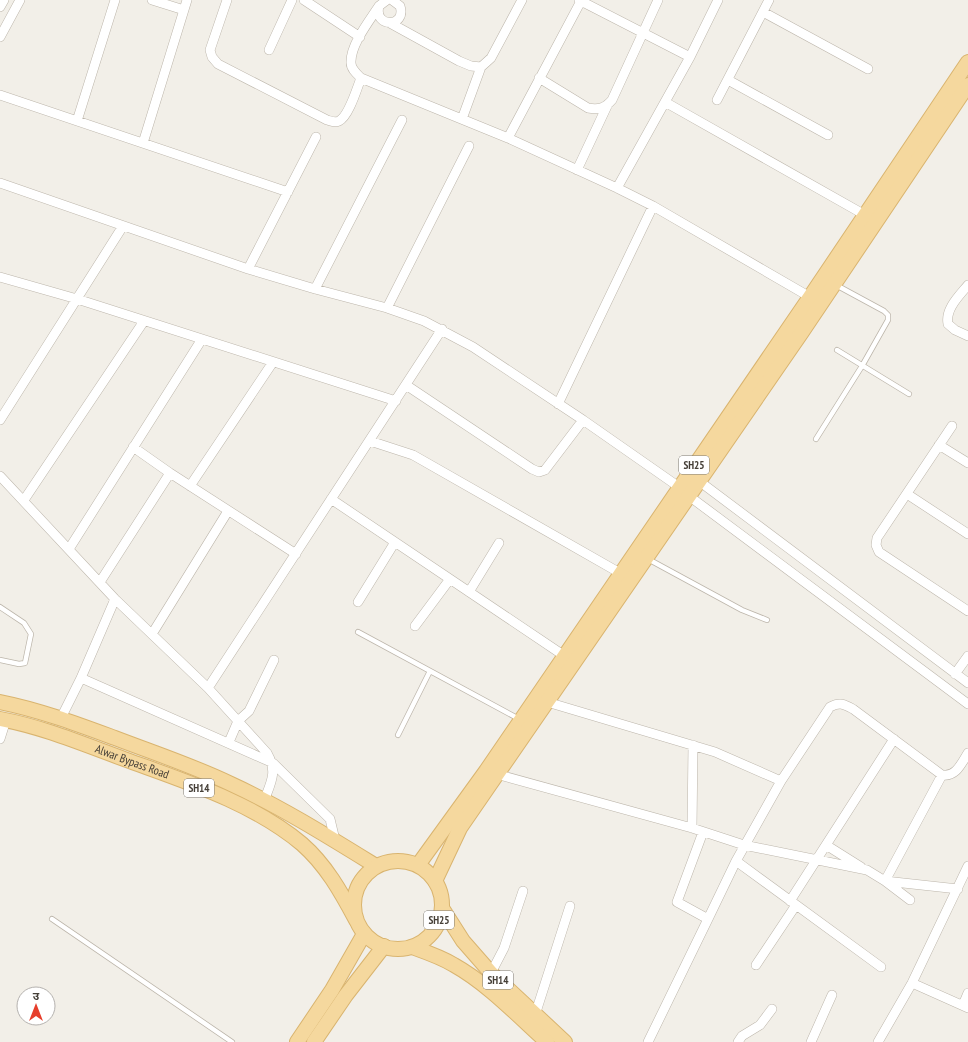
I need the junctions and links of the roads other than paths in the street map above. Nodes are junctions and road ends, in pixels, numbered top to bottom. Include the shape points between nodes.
1 (4, 0) edge
2 (20, 0) edge
3 (115, 0) edge
4 (152, 0) edge
5 (187, 0) edge
6 (227, 0) edge
7 (292, 0) edge
8 (304, 0) edge
9 (387, 0) edge
10 (392, 0) edge
11 (522, 0) edge
12 (580, 0) edge
13 (658, 0) edge
14 (718, 0) edge
15 (769, 0) edge
16 (402, 3) edge
17 (380, 6) junction
18 (0, 7) edge
19 (184, 10) junction
20 (763, 12) junction
21 (390, 23) junction
22 (643, 33) junction
23 (0, 37) edge
24 (360, 37) junction
25 (269, 50) dead end
26 (690, 57) junction
27 (968, 63) edge
28 (481, 67) junction
29 (868, 69) dead end
30 (361, 78) junction
31 (539, 78) junction
32 (728, 80) junction
33 (968, 85) edge
34 (0, 95) edge
35 (717, 100) dead end
36 (665, 102) junction
37 (606, 106) junction
38 (462, 119) junction
39 (402, 120) dead end
40 (77, 121) junction
41 (828, 136) dead end
42 (316, 137) dead end
43 (508, 138) junction
44 (143, 143) junction
45 (469, 146) dead end
46 (577, 170) junction
47 (0, 183) edge
48 (617, 188) junction
49 (288, 192) junction
50 (653, 206) junction
51 (865, 215) junction
52 (123, 226) junction
53 (248, 269) junction
54 (0, 277) edge
55 (968, 284) edge
56 (834, 285) junction
57 (315, 289) junction
58 (810, 297) junction
59 (77, 300) junction
60 (387, 308) junction
61 (144, 321) junction
62 (442, 329) junction
63 (968, 336) edge
64 (202, 339) junction
65 (837, 350) dead end
66 (274, 362) junction
67 (862, 366) junction
68 (406, 385) junction
69 (909, 394) dead end
70 (396, 401) junction
71 (558, 404) junction
72 (0, 420) edge
73 (583, 420) junction
74 (952, 426) dead end
75 (816, 439) dead end
76 (370, 441) junction
77 (939, 445) junction
78 (133, 447) junction
79 (968, 463) edge
80 (170, 473) junction
81 (0, 476) edge
82 (700, 481) junction
83 (190, 486) junction
84 (684, 492) junction
85 (907, 494) junction
86 (331, 499) junction
87 (24, 500) junction
88 (228, 511) junction
89 (968, 534) edge
90 (395, 542) junction
91 (499, 542) dead end
92 (69, 549) junction
93 (296, 554) junction
94 (647, 558) junction
95 (620, 573) junction
96 (450, 579) junction
97 (100, 582) junction
98 (469, 592) junction
99 (115, 599) junction
100 (358, 602) dead end
101 (0, 607) edge
102 (968, 611) edge
103 (767, 620) dead end
104 (414, 626) dead end
105 (358, 632) dead end
106 (152, 634) junction
107 (563, 655) junction
108 (968, 656) edge
109 (0, 660) edge
110 (274, 660) dead end
111 (430, 670) junction
112 (955, 674) junction
113 (82, 678) junction
114 (968, 683) edge
115 (208, 688) junction
116 (0, 702) edge
117 (547, 702) junction
118 (968, 704) edge
119 (61, 718) junction
120 (3, 719) edge
121 (520, 720) junction
122 (238, 721) junction
123 (398, 735) dead end
124 (0, 739) edge
125 (894, 739) junction
126 (228, 742) junction
127 (693, 745) junction
128 (968, 753) edge
129 (273, 763) junction
130 (496, 774) junction
131 (942, 775) junction
132 (781, 781) junction
133 (264, 800) junction
134 (692, 828) junction
135 (703, 832) junction
136 (335, 840) junction
137 (744, 845) junction
138 (826, 845) junction
139 (817, 860) junction
140 (736, 861) junction
141 (418, 865) junction
142 (376, 866) junction
143 (968, 866) edge
144 (867, 870) junction
145 (435, 881) junction
146 (885, 881) junction
147 (958, 889) junction
148 (523, 890) dead end
149 (910, 900) dead end
150 (793, 903) junction
151 (570, 906) dead end
152 (442, 908) junction
153 (52, 919) dead end
154 (356, 920) junction
155 (708, 920) junction
156 (364, 934) junction
157 (384, 946) junction
158 (412, 947) junction
159 (756, 965) dead end
160 (881, 967) dead end
161 (491, 972) junction
162 (912, 983) junction
163 (968, 993) edge
164 (832, 995) dead end
165 (965, 1007) edge
166 (772, 1009) dead end
167 (535, 1015) junction
168 (232, 1042) edge
169 (297, 1042) edge
170 (314, 1042) edge
171 (547, 1042) edge
172 (566, 1042) edge
173 (648, 1042) edge
174 (738, 1042) edge
175 (811, 1042) edge
176 (878, 1042) edge

1 - 18 street
2 - 23 street
3 - 40 street
4 - 19 street
5 - 19 street
6 - 30 street via 210,50 218,64 335,122 341,120 346,113
7 - 25 street
8 - 24 street
9 - 17 street
10 - 16 street
11 - 28 street via 490,58
12 - 22 street
12 - 31 street
13 - 22 street
14 - 26 street
15 - 20 street
16 - 21 street via 400,17
17 - 21 street via 380,17
17 - 24 street
19 - 44 street
20 - 29 street
20 - 32 street
21 - 28 street via 459,61
22 - 26 street
22 - 37 street via 612,100
24 - 30 street via 352,53 351,64
26 - 36 street
27 - 51 main road, SH25
28 - 38 street
30 - 38 street
31 - 37 street via 588,108
31 - 43 street
32 - 35 street
32 - 41 street
33 - 56 main road, SH25
34 - 40 street
36 - 48 street
36 - 51 street
37 - 46 street
38 - 43 street
39 - 57 street
40 - 44 street
42 - 49 street
43 - 46 street
44 - 49 street
45 - 60 street
46 - 48 street
47 - 52 street
48 - 50 street
49 - 53 street
50 - 58 street
50 - 71 street
51 - 58 main road, SH25
52 - 53 street
52 - 59 street
53 - 57 street
54 - 59 street
55 - 63 street via 946,317 948,324
56 - 67 lane via 888,315 888,320
56 - 82 main road, SH25
57 - 60 street
58 - 84 main road, SH25
59 - 61 street
59 - 72 street
60 - 62 street
61 - 64 street
61 - 87 street
62 - 68 street
62 - 71 street
64 - 66 street
64 - 78 street
65 - 67 lane
66 - 70 street
66 - 83 street
67 - 69 lane
67 - 75 lane
68 - 70 street
68 - 73 street via 539,472 545,470
70 - 76 street
71 - 73 street
73 - 84 street
74 - 77 street
76 - 86 street
76 - 95 street via 413,455
77 - 79 street
77 - 85 street
78 - 80 street
78 - 92 street
80 - 83 street
80 - 97 street
81 - 87 street
82 - 84 main road, SH25
82 - 112 street
83 - 88 street
84 - 94 main road, SH25
84 - 95 main road, SH25
84 - 118 street
85 - 89 street
85 - 102 street via 877,538 879,552
86 - 90 street
86 - 93 street
87 - 92 street
88 - 93 street
88 - 106 street
90 - 96 street
90 - 100 street
91 - 98 street
92 - 97 street
93 - 115 street
94 - 103 lane via 742,610
94 - 117 main road, SH25
95 - 107 main road, SH25
96 - 98 street
96 - 104 street
97 - 99 street
98 - 107 street
99 - 106 street
99 - 113 street
101 - 109 lane via 24,623 31,634 25,663
105 - 111 lane
106 - 115 street
107 - 121 main road, SH25
108 - 112 street
110 - 122 street via 249,711
111 - 121 lane
111 - 123 lane
112 - 114 street
113 - 119 street
113 - 126 street
115 - 122 street
116 - 119 main road, Alwar Bypass Road / SH14
117 - 127 street
117 - 130 main road, SH25
119 - 133 main road, Alwar Bypass Road / SH14 via 173,759
120 - 124 street
120 - 154 main road, Alwar Bypass Road / SH14 via 50,732 150,768 260,816 302,844 320,863 337,885
121 - 141 main road, SH25
122 - 126 street
122 - 129 street via 268,752
125 - 131 street
125 - 132 street via 853,709 837,703 830,707
125 - 138 street
126 - 129 street
127 - 132 street
127 - 134 street
128 - 131 street via 954,774
129 - 133 street via 274,774
129 - 136 street via 330,819
130 - 134 street
130 - 145 main road, SH25 via 460,828
131 - 146 street
132 - 137 street
133 - 136 main road, Alwar Bypass Road / SH14
134 - 135 street
135 - 137 street
135 - 155 street via 677,902
136 - 142 main road, Alwar Bypass Road / SH14
137 - 139 street
137 - 140 street
138 - 139 street
138 - 144 street
139 - 144 street
139 - 150 street
140 - 150 street
140 - 155 street
141 - 142 main road, SH25 via 390,861
141 - 145 main road, SH25
142 - 154 main road, SH25 via 364,876 356,889 353,905
143 - 147 street
144 - 146 street
145 - 152 main road, SH25 via 440,891
146 - 147 street
146 - 149 street
147 - 162 street
148 - 161 street via 504,948
150 - 159 street
150 - 160 street
151 - 167 street
152 - 158 main road, SH25 via 438,925 427,938
152 - 161 main road, SH14 via 464,941
153 - 168 lane
154 - 156 main road, SH25
155 - 173 street
156 - 157 main road, SH25
156 - 169 main road via 332,990
157 - 158 main road, SH25 via 394,949
157 - 170 main road
158 - 171 main road, SH14 via 439,957 462,970
161 - 167 main road, SH14
162 - 165 street
162 - 176 street
163 - 165 street
164 - 175 street
166 - 174 street via 760,1025 742,1036
167 - 172 main road, SH14

